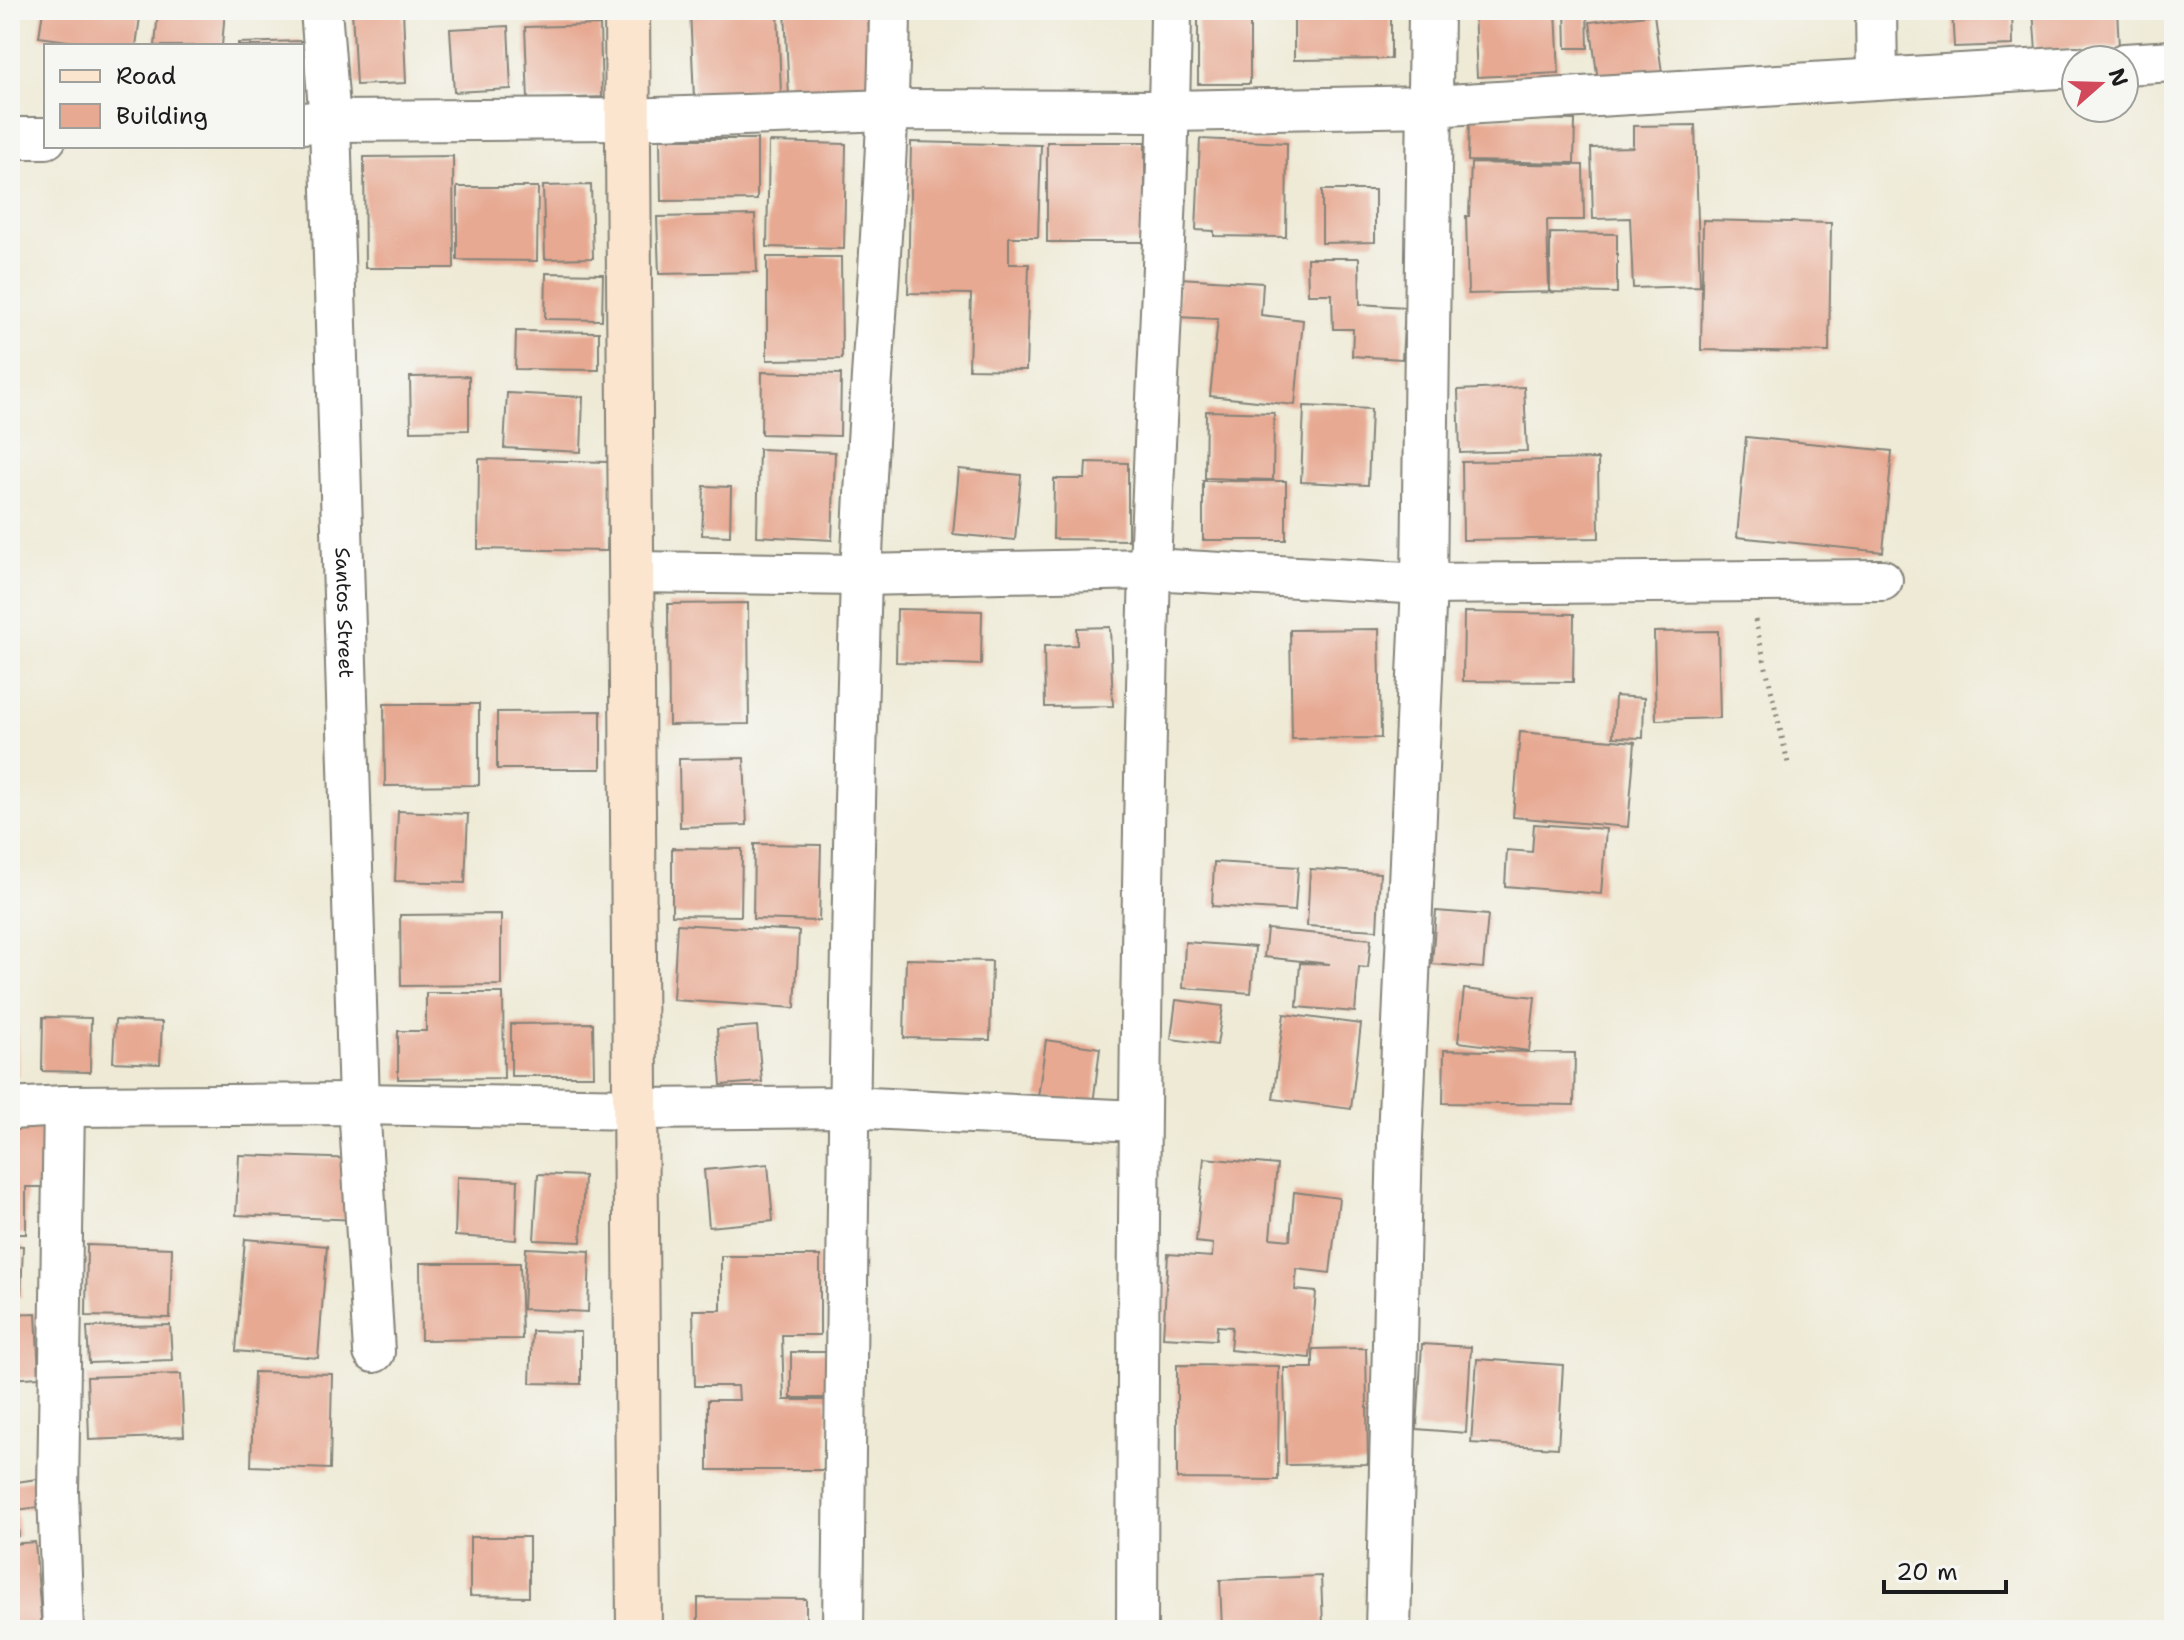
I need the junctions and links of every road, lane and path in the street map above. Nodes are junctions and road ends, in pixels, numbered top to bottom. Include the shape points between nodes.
1 (321, 10) edge
2 (627, 10) edge
3 (890, 10) edge
4 (1171, 10) edge
5 (1431, 10) edge
6 (1876, 10) edge
7 (2174, 61) edge
8 (2140, 63) edge
9 (2060, 68) edge
10 (1877, 78) junction
11 (1431, 106) junction
12 (889, 110) junction
13 (1170, 111) junction
14 (627, 119) junction
15 (316, 122) edge
16 (10, 138) edge
17 (44, 138) edge
18 (1150, 569) junction
19 (631, 572) junction
20 (861, 575) junction
21 (1882, 580) dead end
22 (1747, 581) junction
23 (1424, 584) junction
24 (1788, 763) dead end
25 (359, 1104) junction
26 (64, 1106) junction
27 (848, 1107) junction
28 (10, 1109) edge
29 (637, 1109) junction
30 (1138, 1121) junction
31 (374, 1352) dead end
32 (63, 1630) edge
33 (639, 1630) edge
34 (843, 1630) edge
35 (1137, 1630) edge
36 (1388, 1630) edge

1 - 15 street, Santos Street
2 - 14 main road
3 - 12 street
4 - 13 street
5 - 11 street
6 - 10 street
7 - 8 street
9 - 10 street
10 - 11 street
11 - 13 street
11 - 23 street
12 - 13 street
12 - 14 street
12 - 20 street
13 - 18 street
14 - 15 street
14 - 19 main road
15 - 25 street, Santos Street
16 - 17 street
18 - 20 street
18 - 23 street
18 - 30 street
19 - 20 street
19 - 29 main road
20 - 27 street
21 - 22 street
22 - 23 street
22 - 24 path
23 - 36 street via 1400,1138
25 - 26 street
25 - 29 street
25 - 31 street, Santos Street
26 - 28 street
26 - 32 street via 58,1491
27 - 29 street
27 - 30 street
27 - 34 street
29 - 33 main road
30 - 35 street

